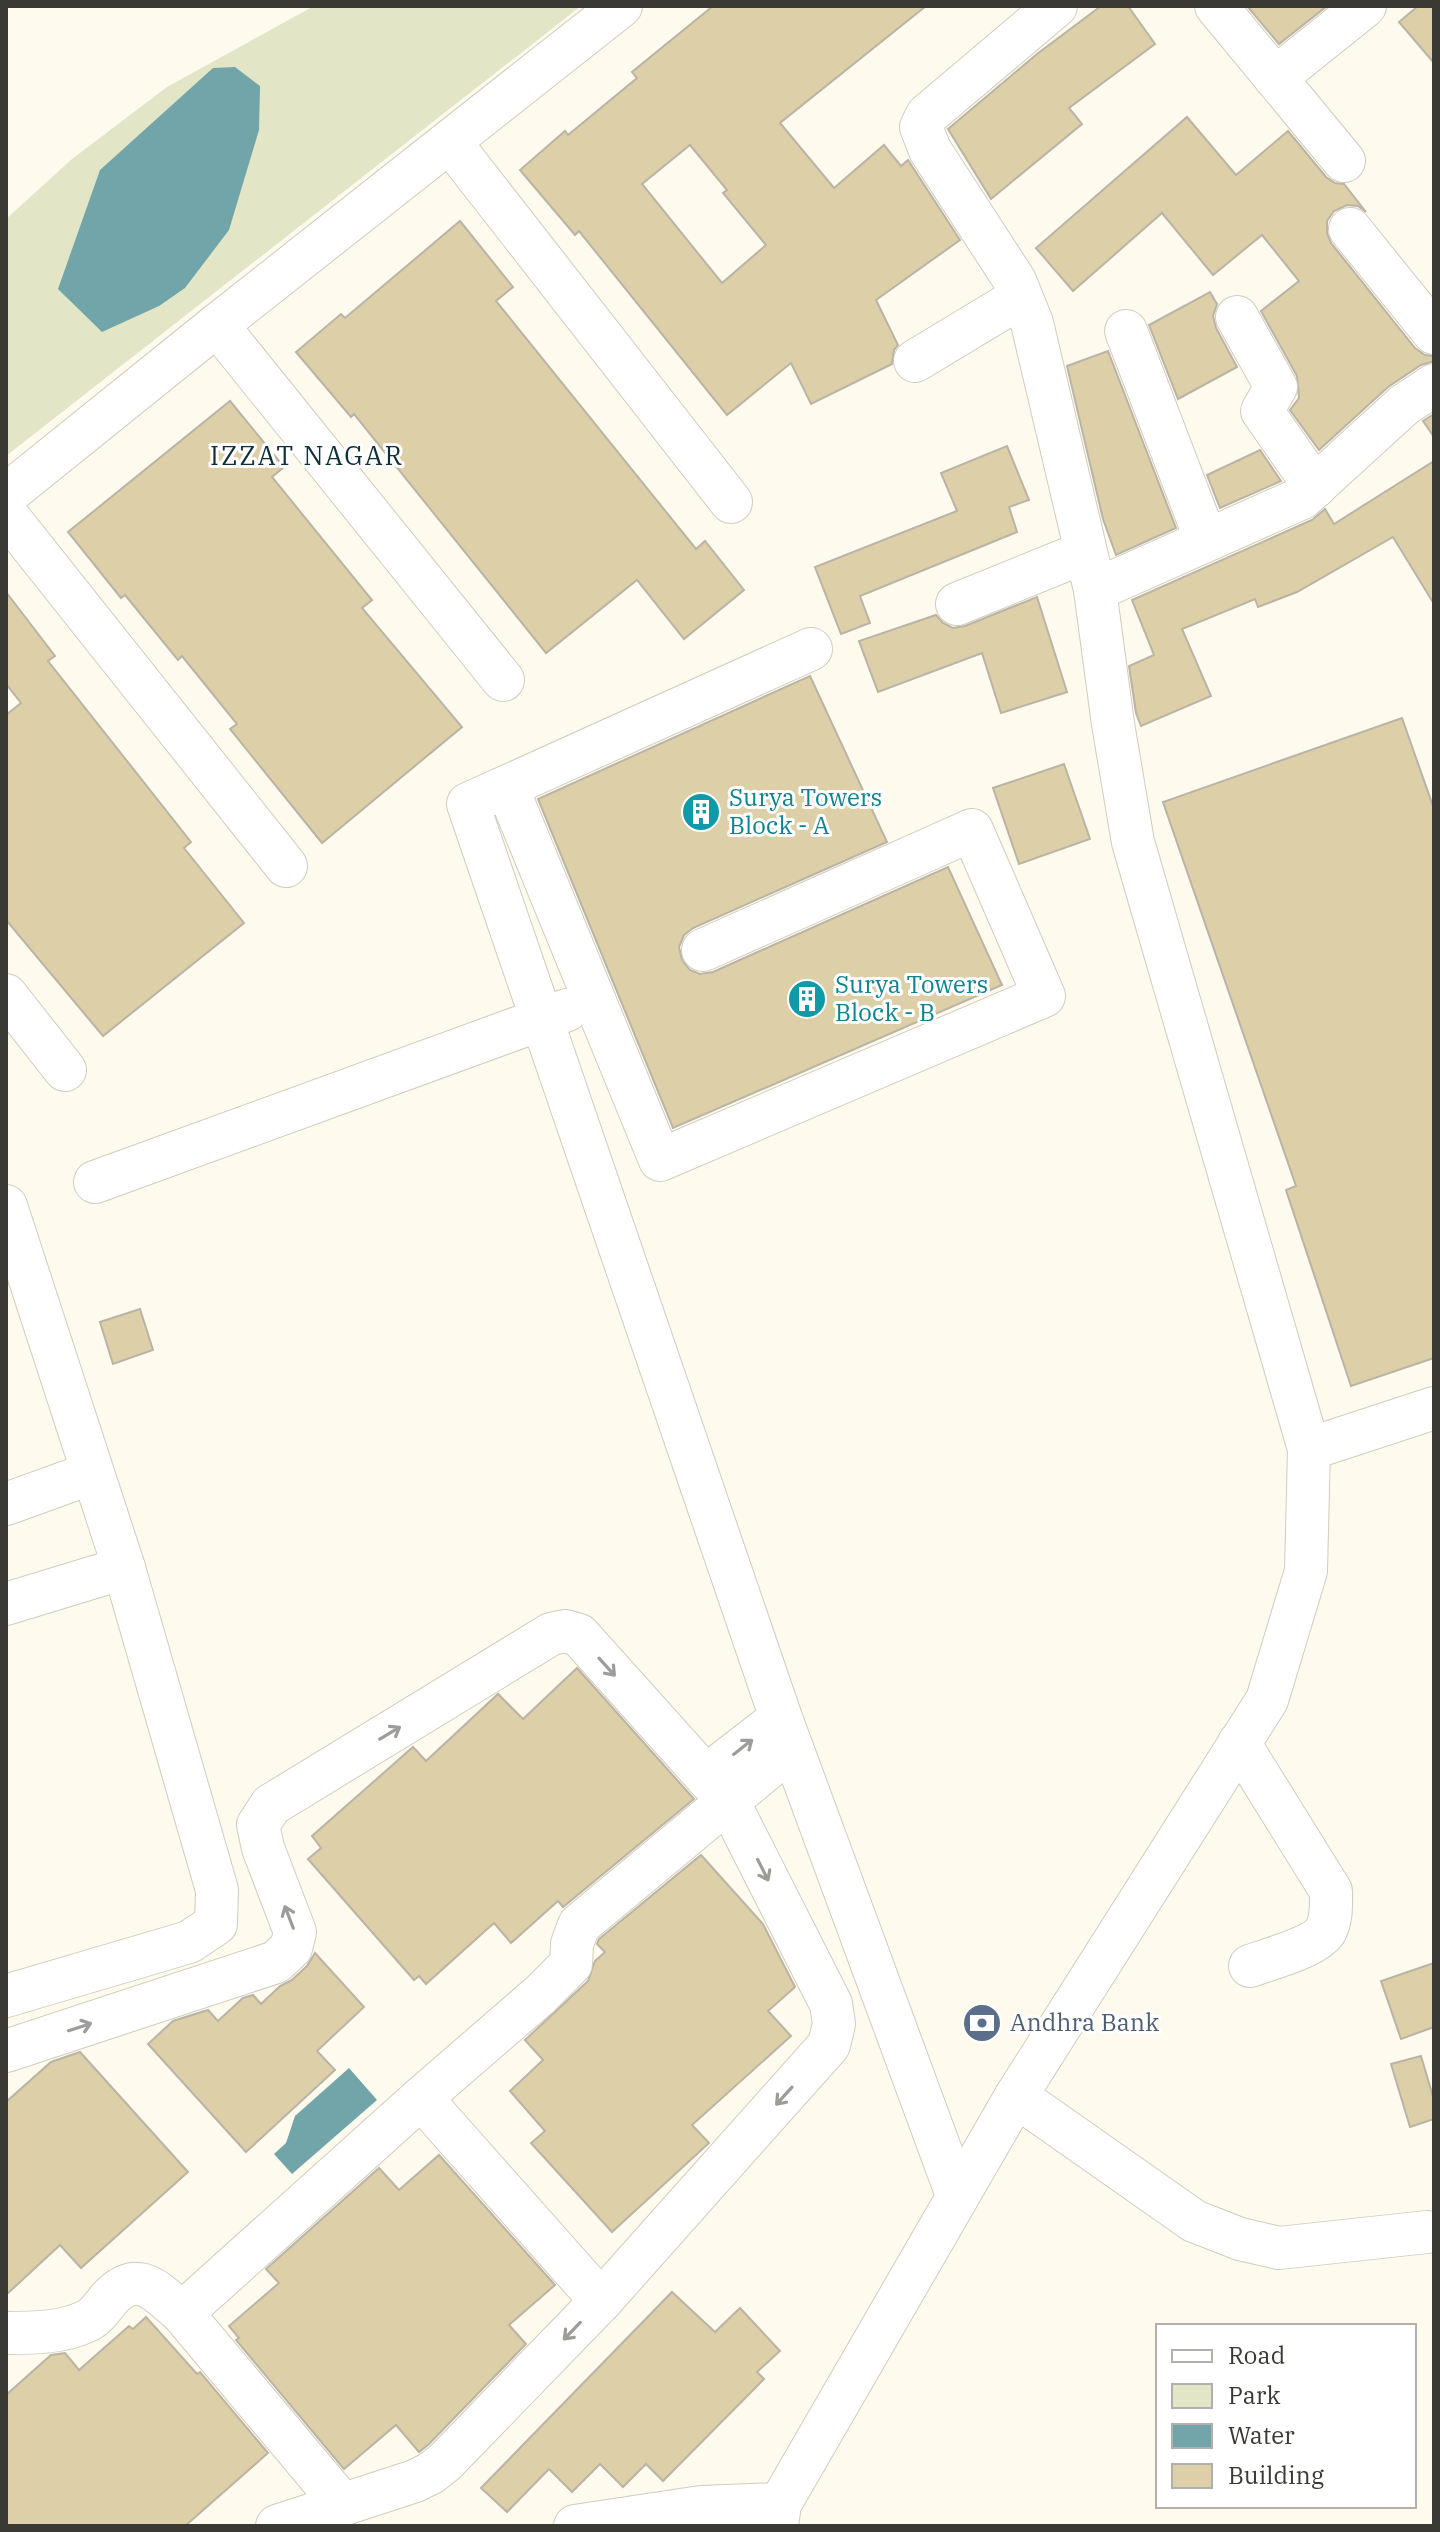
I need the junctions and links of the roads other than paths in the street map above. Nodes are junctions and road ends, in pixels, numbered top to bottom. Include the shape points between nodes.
1 (621, 6) edge
2 (1056, 6) edge
3 (1216, 6) edge
4 (1365, 6) edge
5 (1275, 78) junction
6 (450, 142) junction
7 (1344, 161) dead end
8 (1350, 229) dead end
9 (1021, 297) junction
10 (1237, 317) dead end
11 (217, 325) junction
12 (1126, 331) dead end
13 (1434, 333) edge
14 (915, 361) dead end
15 (1434, 385) edge
16 (1315, 487) junction
17 (6, 495) edge
18 (731, 502) dead end
19 (6, 514) edge
20 (1206, 540) junction
21 (1090, 571) junction
22 (957, 604) dead end
23 (811, 649) dead end
24 (503, 680) dead end
25 (507, 787) junction
26 (286, 866) dead end
27 (703, 950) dead end
28 (6, 995) edge
29 (555, 1014) junction
30 (65, 1070) dead end
31 (95, 1182) dead end
32 (6, 1206) edge
33 (1434, 1408) edge
34 (1309, 1449) junction
35 (92, 1473) junction
36 (6, 1504) edge
37 (124, 1568) junction
38 (6, 1604) edge
39 (787, 1733) junction
40 (1239, 1743) junction
41 (717, 1789) junction
42 (1250, 1966) dead end
43 (6, 1996) edge
44 (6, 2051) edge
45 (1016, 2096) junction
46 (421, 2098) junction
47 (957, 2195) junction
48 (1427, 2232) dead end
49 (601, 2301) junction
50 (182, 2313) junction
51 (6, 2333) edge
52 (343, 2505) junction
53 (778, 2515) edge
54 (277, 2526) edge
55 (575, 2526) edge

1 - 6 street
2 - 9 street via 927,115 921,127
3 - 5 street
4 - 5 street
5 - 7 street
6 - 11 street
6 - 18 street
8 - 13 street
9 - 14 street
9 - 21 street via 1032,323
10 - 16 street via 1276,387 1262,411
11 - 17 street
11 - 24 street
12 - 20 street
15 - 16 street via 1404,405
16 - 20 street via 1302,498
19 - 26 street
20 - 21 street
21 - 22 street
21 - 34 street via 1133,842
23 - 25 street
25 - 27 street via 660,1160 1044,996 972,830
25 - 29 street via 468,804
28 - 30 street
29 - 31 street
29 - 39 street
32 - 35 street
33 - 34 street
34 - 40 street via 1306,1571 1267,1700
35 - 36 street
35 - 37 street
37 - 38 street
37 - 43 street via 217,1890 216,1924 189,1942
39 - 41 street
39 - 47 street
40 - 42 street via 1331,1891 1325,1932
40 - 45 street
44 -> 41 street via 276,1962 291,1948 295,1932 258,1825 271,1805 551,1634 579,1635
41 - 46 street via 579,1925 571,1964
41 -> 49 street via 831,2004 834,2024 829,2045
45 - 47 street
45 - 48 street via 1194,2221 1240,2239 1279,2248
46 - 49 street
46 - 50 street
47 - 53 street
49 -> 52 street via 431,2473
50 - 51 street via 147,2284 133,2284 120,2287 90,2321 42,2332
50 - 52 street
52 - 54 street
53 - 55 street via 701,2507

